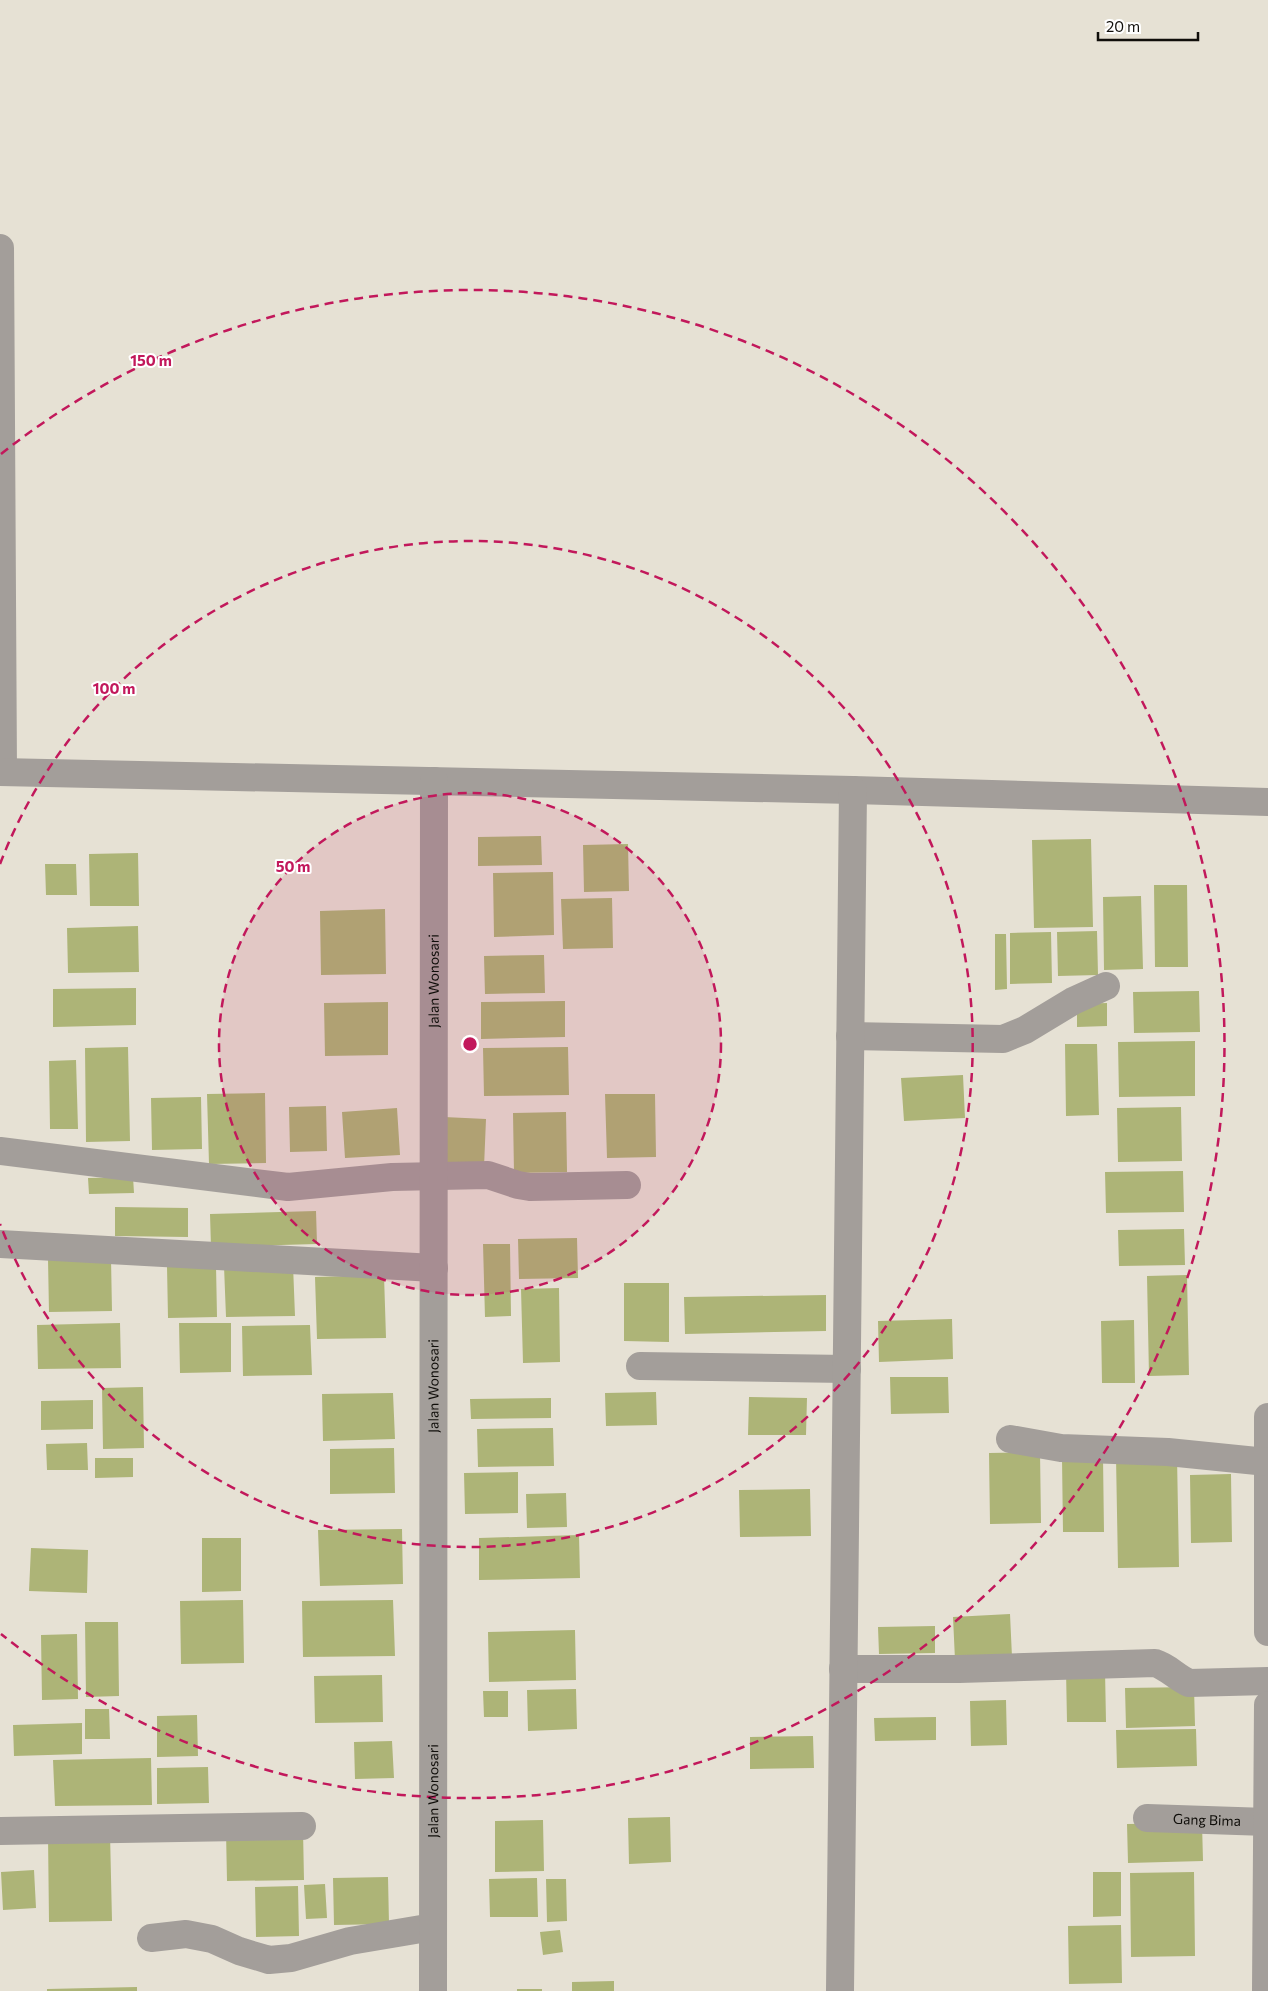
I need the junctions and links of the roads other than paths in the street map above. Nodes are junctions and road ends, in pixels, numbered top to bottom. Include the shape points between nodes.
1 (0, 248) edge
2 (2, 772) edge
3 (434, 781) junction
4 (853, 790) junction
5 (1268, 802) edge
6 (1106, 986) dead end
7 (850, 1036) junction
8 (0, 1151) edge
9 (434, 1175) junction
10 (627, 1185) dead end
11 (0, 1244) edge
12 (434, 1268) junction
13 (640, 1366) dead end
14 (847, 1369) junction
15 (1268, 1417) edge
16 (1010, 1439) dead end
17 (1267, 1462) edge
18 (1268, 1632) edge
19 (843, 1669) junction
20 (1268, 1681) edge
21 (1268, 1706) edge
22 (1147, 1818) dead end
23 (1267, 1825) edge
24 (302, 1826) dead end
25 (0, 1831) edge
26 (433, 1927) junction
27 (151, 1938) dead end
28 (433, 1991) edge
29 (840, 1991) edge
30 (1266, 1991) edge

1 - 2 street
2 - 3 street
3 - 4 street
3 - 9 street, Jalan Wonosari
4 - 5 street
4 - 7 street
6 - 7 street via 1003,1039
7 - 14 street
8 - 9 street via 288,1187
9 - 10 street via 488,1174 530,1187
9 - 12 street, Jalan Wonosari
11 - 12 street
12 - 26 street, Jalan Wonosari
13 - 14 street
14 - 19 street
15 - 17 street
16 - 17 street via 1061,1448 1168,1452
17 - 18 street
19 - 20 street via 1155,1663 1166,1666 1189,1683
19 - 29 street
21 - 23 street
22 - 23 street, Gang Bima
23 - 30 street
24 - 25 street
26 - 27 street via 350,1941 291,1958 269,1960 212,1939 186,1934
26 - 28 street, Jalan Wonosari

